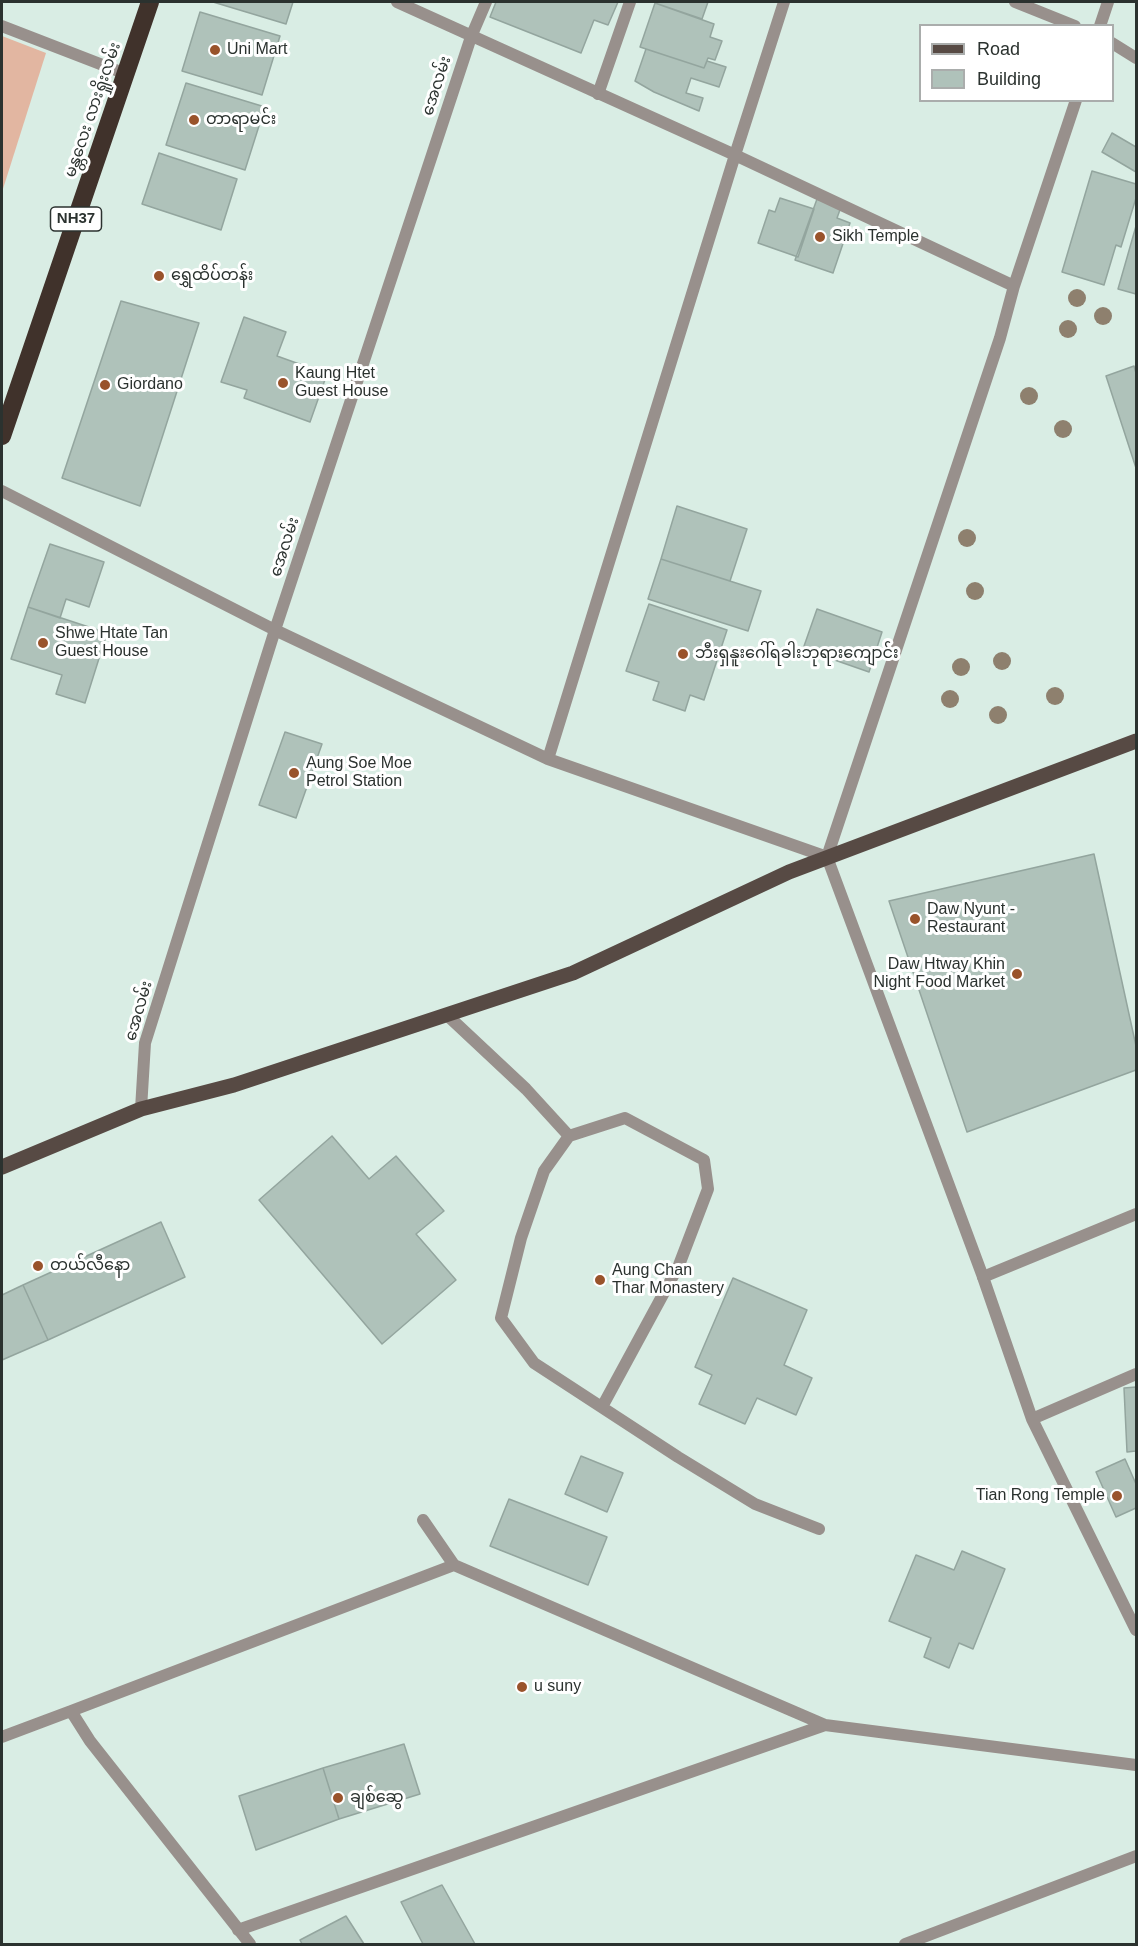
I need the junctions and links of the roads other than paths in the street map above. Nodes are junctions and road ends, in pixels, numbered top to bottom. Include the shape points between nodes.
1 (150, 2) edge
2 (397, 2) edge
3 (486, 2) edge
4 (630, 2) edge
5 (784, 2) edge
6 (1016, 2) edge
7 (1108, 2) edge
8 (1070, 24) edge
9 (1101, 24) edge
10 (2, 26) edge
11 (471, 37) junction
12 (1114, 45) edge
13 (1137, 58) edge
14 (126, 74) junction
15 (598, 94) junction
16 (1075, 102) edge
17 (735, 155) junction
18 (1014, 286) junction
19 (6, 406) edge
20 (2, 435) edge
21 (2, 491) edge
22 (275, 630) junction
23 (1137, 741) edge
24 (549, 759) junction
25 (827, 857) junction
26 (447, 1015) junction
27 (141, 1109) junction
28 (569, 1136) junction
29 (2, 1167) edge
30 (1137, 1214) edge
31 (982, 1277) junction
32 (1137, 1374) edge
33 (602, 1407) junction
34 (1032, 1419) junction
35 (423, 1520) dead end
36 (819, 1529) dead end
37 (454, 1565) junction
38 (1135, 1624) edge
39 (71, 1711) junction
40 (825, 1725) junction
41 (2, 1737) edge
42 (1137, 1765) edge
43 (1137, 1856) edge
44 (238, 1930) junction
45 (250, 1944) edge
46 (905, 1944) edge

1 - 14 highway, မန္တလေး လားရှိုးလမ်း / NH37
2 - 11 street
3 - 11 street, အေလမ်း
4 - 15 street
5 - 17 street
6 - 8 street
7 - 9 street
10 - 14 street
11 - 15 street
11 - 22 street, အေလမ်း
12 - 13 street
14 - 19 highway, မန္တလေး လားရှိုးလမ်း / NH37
15 - 17 street
16 - 18 street
17 - 18 street
17 - 24 street
18 - 25 street
19 - 20 highway, မန္တလေး လားရှိုးလမ်း / NH37
21 - 22 street
22 - 24 street
22 - 27 street, အေလမ်း via 145,1043
23 - 25 main road
24 - 25 street
25 - 26 main road via 573,973
25 - 31 street
26 - 27 main road via 234,1085
26 - 28 street via 526,1089
27 - 29 main road
28 - 33 street via 544,1172 521,1238 501,1318 534,1363
28 - 33 street via 625,1118 704,1160 708,1189 679,1265
30 - 31 street
31 - 34 street
32 - 34 street
33 - 36 street via 755,1504
34 - 38 street
35 - 37 street
37 - 39 street
37 - 40 street
39 - 41 street
39 - 44 street via 90,1741
40 - 42 street
40 - 44 street
43 - 46 street
44 - 45 street

